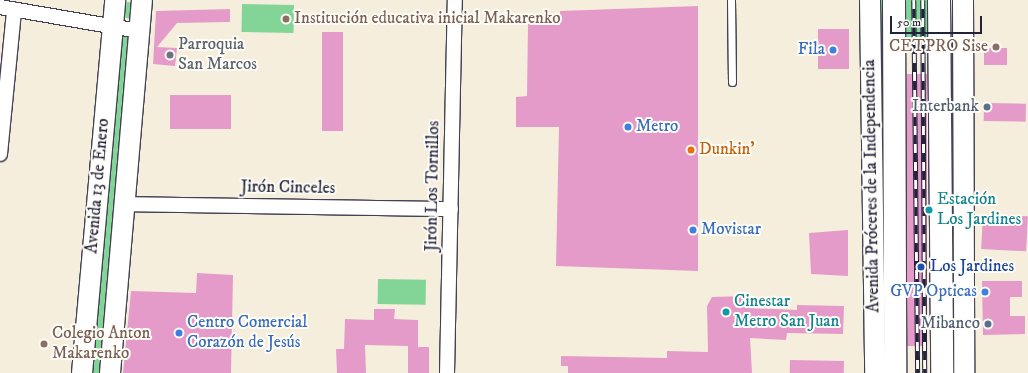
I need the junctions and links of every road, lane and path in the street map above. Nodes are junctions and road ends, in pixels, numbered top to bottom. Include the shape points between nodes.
1 (115, 0) edge
2 (142, 0) edge
3 (455, 0) edge
4 (731, 0) edge
5 (870, 0) edge
6 (894, 0) edge
7 (939, 0) edge
8 (963, 0) edge
9 (0, 7) edge
10 (14, 10) junction
11 (112, 27) junction
12 (139, 31) junction
13 (732, 82) dead end
14 (2, 105) edge
15 (0, 154) edge
16 (124, 204) junction
17 (450, 209) junction
18 (82, 373) edge
19 (110, 373) edge
20 (447, 373) edge
21 (874, 373) edge
22 (894, 373) edge
23 (942, 373) edge
24 (964, 373) edge

1 - 11 main road, Avenida 13 de Enero
2 - 12 main road, Avenida 13 de Enero
3 - 17 street, Jirón Los Tornillos
4 - 13 lane
5 - 21 main road, Avenida Próceres de la Independencia
6 - 22 main road, Avenida Próceres de la Independencia
7 - 23 main road
8 - 24 main road
9 - 10 street
10 - 11 street
10 - 14 street
11 - 12 street
11 - 18 main road, Avenida 13 de Enero
12 - 16 main road, Avenida 13 de Enero
14 - 15 street
16 - 17 street, Jirón Cinceles
16 - 19 main road, Avenida 13 de Enero
17 - 20 street, Jirón Los Tornillos

